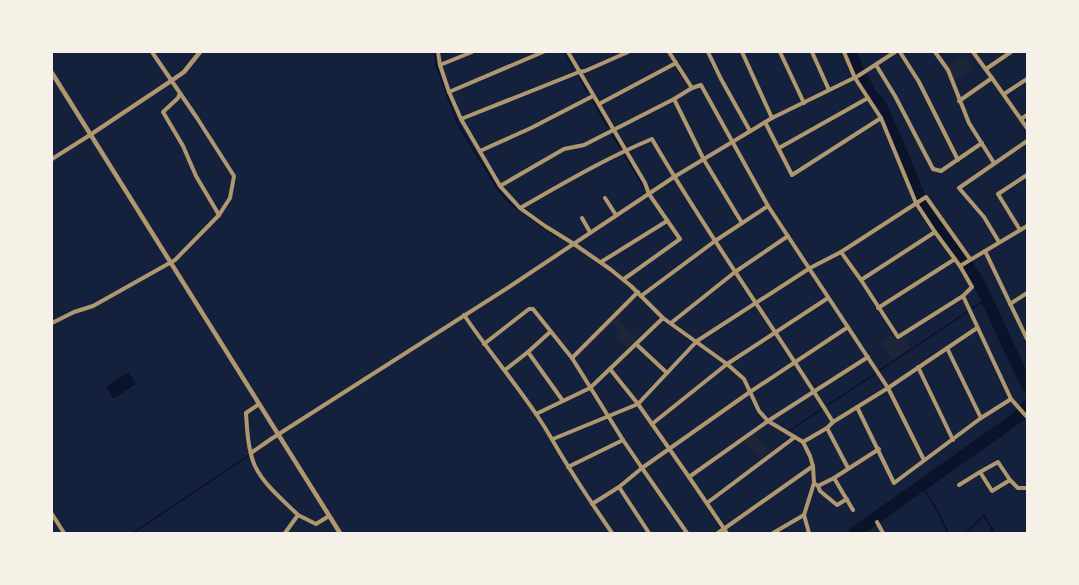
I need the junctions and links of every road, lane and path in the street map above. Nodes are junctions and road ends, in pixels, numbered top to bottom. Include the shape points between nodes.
1 (152, 52) edge
2 (200, 52) edge
3 (438, 52) edge
4 (472, 52) edge
5 (543, 52) edge
6 (568, 52) edge
7 (628, 52) edge
8 (669, 52) edge
9 (708, 52) edge
10 (742, 52) edge
11 (780, 52) edge
12 (812, 52) edge
13 (844, 52) edge
14 (895, 52) edge
15 (900, 52) edge
16 (935, 52) edge
17 (973, 52) edge
18 (1011, 52) edge
19 (676, 63) junction
20 (440, 65) junction
21 (876, 65) junction
22 (986, 68) junction
23 (579, 72) junction
24 (52, 73) edge
25 (856, 77) junction
26 (992, 78) junction
27 (1027, 79) edge
28 (172, 81) junction
29 (692, 88) junction
30 (829, 90) junction
31 (449, 92) junction
32 (180, 93) junction
33 (1004, 94) junction
34 (593, 96) junction
35 (868, 98) junction
36 (674, 99) junction
37 (960, 101) junction
38 (804, 103) junction
39 (598, 104) junction
40 (1027, 115) edge
41 (772, 118) junction
42 (881, 118) junction
43 (461, 119) junction
44 (1021, 119) junction
45 (765, 122) junction
46 (1027, 128) edge
47 (614, 129) junction
48 (750, 131) junction
49 (90, 135) junction
50 (1027, 141) edge
51 (733, 143) junction
52 (982, 143) junction
53 (779, 148) junction
54 (626, 150) junction
55 (480, 151) junction
56 (52, 159) edge
57 (704, 160) junction
58 (958, 160) junction
59 (994, 163) junction
60 (1027, 175) edge
61 (674, 177) junction
62 (500, 186) junction
63 (649, 194) junction
64 (605, 198) dead end
65 (916, 203) junction
66 (768, 206) junction
67 (520, 208) junction
68 (219, 214) junction
69 (616, 215) junction
70 (582, 218) dead end
71 (667, 221) junction
72 (742, 223) junction
73 (1027, 226) edge
74 (1020, 230) junction
75 (590, 232) junction
76 (935, 232) junction
77 (788, 236) junction
78 (715, 241) junction
79 (999, 242) junction
80 (574, 244) junction
81 (985, 251) junction
82 (841, 252) junction
83 (955, 259) junction
84 (970, 259) junction
85 (169, 262) junction
86 (601, 262) junction
87 (960, 266) junction
88 (810, 268) junction
89 (735, 272) junction
90 (624, 279) junction
91 (861, 280) junction
92 (1027, 293) edge
93 (639, 294) junction
94 (963, 296) junction
95 (828, 298) junction
96 (756, 302) junction
97 (1010, 304) junction
98 (878, 308) junction
99 (464, 315) junction
100 (663, 318) junction
101 (52, 323) edge
102 (671, 323) junction
103 (1027, 326) edge
104 (848, 327) junction
105 (977, 328) junction
106 (1022, 328) junction
107 (550, 332) junction
108 (776, 333) junction
109 (1027, 339) edge
110 (697, 341) junction
111 (484, 344) junction
112 (636, 344) junction
113 (947, 348) junction
114 (528, 352) junction
115 (868, 357) junction
116 (572, 358) junction
117 (795, 362) junction
118 (727, 364) junction
119 (918, 367) junction
120 (610, 369) junction
121 (505, 370) junction
122 (667, 373) junction
123 (590, 388) junction
124 (888, 388) junction
125 (750, 392) junction
126 (814, 392) junction
127 (1011, 399) junction
128 (563, 401) junction
129 (259, 404) junction
130 (638, 404) junction
131 (857, 407) junction
132 (536, 414) junction
133 (608, 416) junction
134 (1026, 416) edge
135 (981, 418) junction
136 (768, 421) junction
137 (833, 422) junction
138 (652, 424) junction
139 (827, 428) junction
140 (278, 434) junction
141 (795, 437) junction
142 (553, 439) junction
143 (623, 440) junction
144 (953, 440) junction
145 (803, 442) junction
146 (879, 449) junction
147 (669, 450) junction
148 (251, 453) junction
149 (924, 460) junction
150 (813, 466) junction
151 (568, 467) junction
152 (642, 468) junction
153 (848, 468) junction
154 (980, 472) junction
155 (689, 477) junction
156 (834, 478) junction
157 (1010, 480) junction
158 (816, 484) junction
159 (959, 484) dead end
160 (619, 488) junction
161 (1027, 488) edge
162 (847, 500) junction
163 (707, 503) junction
164 (592, 504) junction
165 (853, 510) dead end
166 (52, 514) edge
167 (298, 515) junction
168 (804, 515) junction
169 (329, 516) junction
170 (877, 522) dead end
171 (726, 531) edge
172 (64, 533) edge
173 (285, 533) edge
174 (340, 533) edge
175 (612, 533) edge
176 (649, 533) edge
177 (687, 533) edge
178 (718, 533) edge
179 (773, 533) edge
180 (809, 533) edge
181 (883, 533) edge

1 - 28 street
2 - 28 street via 184,72
3 - 20 street
4 - 20 street
5 - 31 street
6 - 23 street
7 - 23 street via 585,72
8 - 19 street
9 - 48 street
10 - 41 street
11 - 38 street
12 - 30 street
13 - 25 street
14 - 21 street
15 - 58 street via 919,82
16 - 37 street via 948,70
17 - 22 street
18 - 22 street
19 - 29 street
19 - 39 street
20 - 31 street
21 - 25 street
21 - 58 street via 896,96 933,169 941,171
22 - 26 street
23 - 34 street
23 - 43 street
24 - 49 street
25 - 30 street
25 - 35 street
26 - 33 street
26 - 37 street
27 - 33 street
28 - 32 street
28 - 49 street
29 - 36 street
29 - 51 street via 701,84
30 - 38 street
31 - 43 street
32 - 68 street via 234,176 230,198
32 - 68 street via 164,112 196,176
33 - 44 street
34 - 39 street
34 - 55 street
35 - 42 street
35 - 53 street
36 - 47 street
36 - 57 street
37 - 52 street
38 - 41 street
39 - 47 street
40 - 44 street
41 - 45 street
42 - 53 street via 792,175
42 - 65 street
43 - 55 street
44 - 46 street
45 - 48 street
45 - 53 street
47 - 54 street
47 - 62 street via 584,145 564,149
48 - 51 street
49 - 56 street
49 - 85 street
50 - 59 street
51 - 57 street
51 - 66 street
52 - 58 street
52 - 59 street
54 - 61 street via 652,139
54 - 63 street
54 - 67 street
55 - 62 street
57 - 61 street
57 - 72 street
59 - 79 street via 959,188 984,217
60 - 74 street via 998,194
61 - 63 street
61 - 78 street
62 - 67 street
63 - 69 street
63 - 71 street
64 - 69 street
65 - 76 street
65 - 82 street
65 - 84 street via 926,197
66 - 72 street
66 - 77 street
67 - 80 street
68 - 85 street via 178,258
69 - 75 street
70 - 75 street
71 - 86 street
71 - 90 street via 680,239
72 - 78 street
73 - 74 street
74 - 79 street
75 - 80 street
76 - 83 street
76 - 91 street
77 - 88 street
77 - 89 street
78 - 89 street
78 - 93 street
79 - 81 street
80 - 86 street
80 - 99 street
81 - 84 street
81 - 97 street
82 - 88 street
82 - 91 street
83 - 87 street
83 - 98 street
84 - 87 street
85 - 101 street via 93,306
85 - 129 street
86 - 90 street
87 - 94 street via 972,287
88 - 95 street
88 - 96 street
89 - 96 street
89 - 102 street
90 - 93 street
91 - 98 street
92 - 97 street
93 - 100 street
93 - 116 street
94 - 98 street via 898,337
94 - 105 street
95 - 104 street
95 - 108 street
96 - 108 street
96 - 110 street
97 - 106 street
99 - 111 street
99 - 140 street
100 - 102 street
100 - 112 street
102 - 110 street
103 - 106 street
104 - 115 street
104 - 117 street
105 - 113 street
105 - 127 street
106 - 109 street
107 - 111 street via 533,309 529,309
107 - 114 street
107 - 116 street
108 - 117 street
108 - 118 street
110 - 118 street
110 - 122 street
111 - 121 street
112 - 120 street
112 - 122 street
113 - 119 street
113 - 135 street
114 - 121 street
114 - 128 street
115 - 124 street
115 - 126 street
116 - 123 street
117 - 125 street
117 - 126 street
118 - 125 street via 744,379
118 - 138 street
119 - 124 street
119 - 144 street
120 - 123 street
120 - 130 street
121 - 132 street
122 - 130 street
123 - 128 street
123 - 133 street
124 - 131 street
124 - 149 street
125 - 136 street via 759,411
125 - 147 street
126 - 136 street
126 - 137 street
127 - 134 street
127 - 135 street
128 - 132 street
129 - 140 street
129 - 148 street via 246,413
130 - 133 street
130 - 138 street
131 - 137 street
131 - 146 street
132 - 142 street
133 - 142 street
133 - 143 street
135 - 144 street
136 - 141 street
136 - 155 street
137 - 139 street
138 - 147 street
139 - 145 street
139 - 153 street
140 - 148 street
140 - 169 street
141 - 145 street
141 - 163 street
142 - 151 street
143 - 151 street
143 - 152 street
144 - 149 street
145 - 150 street
146 - 149 street via 894,483
146 - 153 street
147 - 152 street
147 - 155 street
148 - 167 street via 259,474
150 - 158 street
150 - 171 street
151 - 164 street
152 - 160 street
152 - 177 street
153 - 156 street
154 - 157 street via 998,462
154 - 157 street via 992,491
154 - 159 street
155 - 163 street
156 - 158 street
156 - 162 street
157 - 161 street via 1018,488
158 - 162 street via 820,491 837,505
158 - 168 street
160 - 164 street
160 - 176 street
162 - 165 street
163 - 171 street
164 - 175 street
166 - 172 street
167 - 169 street via 316,524
167 - 173 street
168 - 179 street
168 - 180 street
169 - 174 street
170 - 181 street
171 - 178 street

